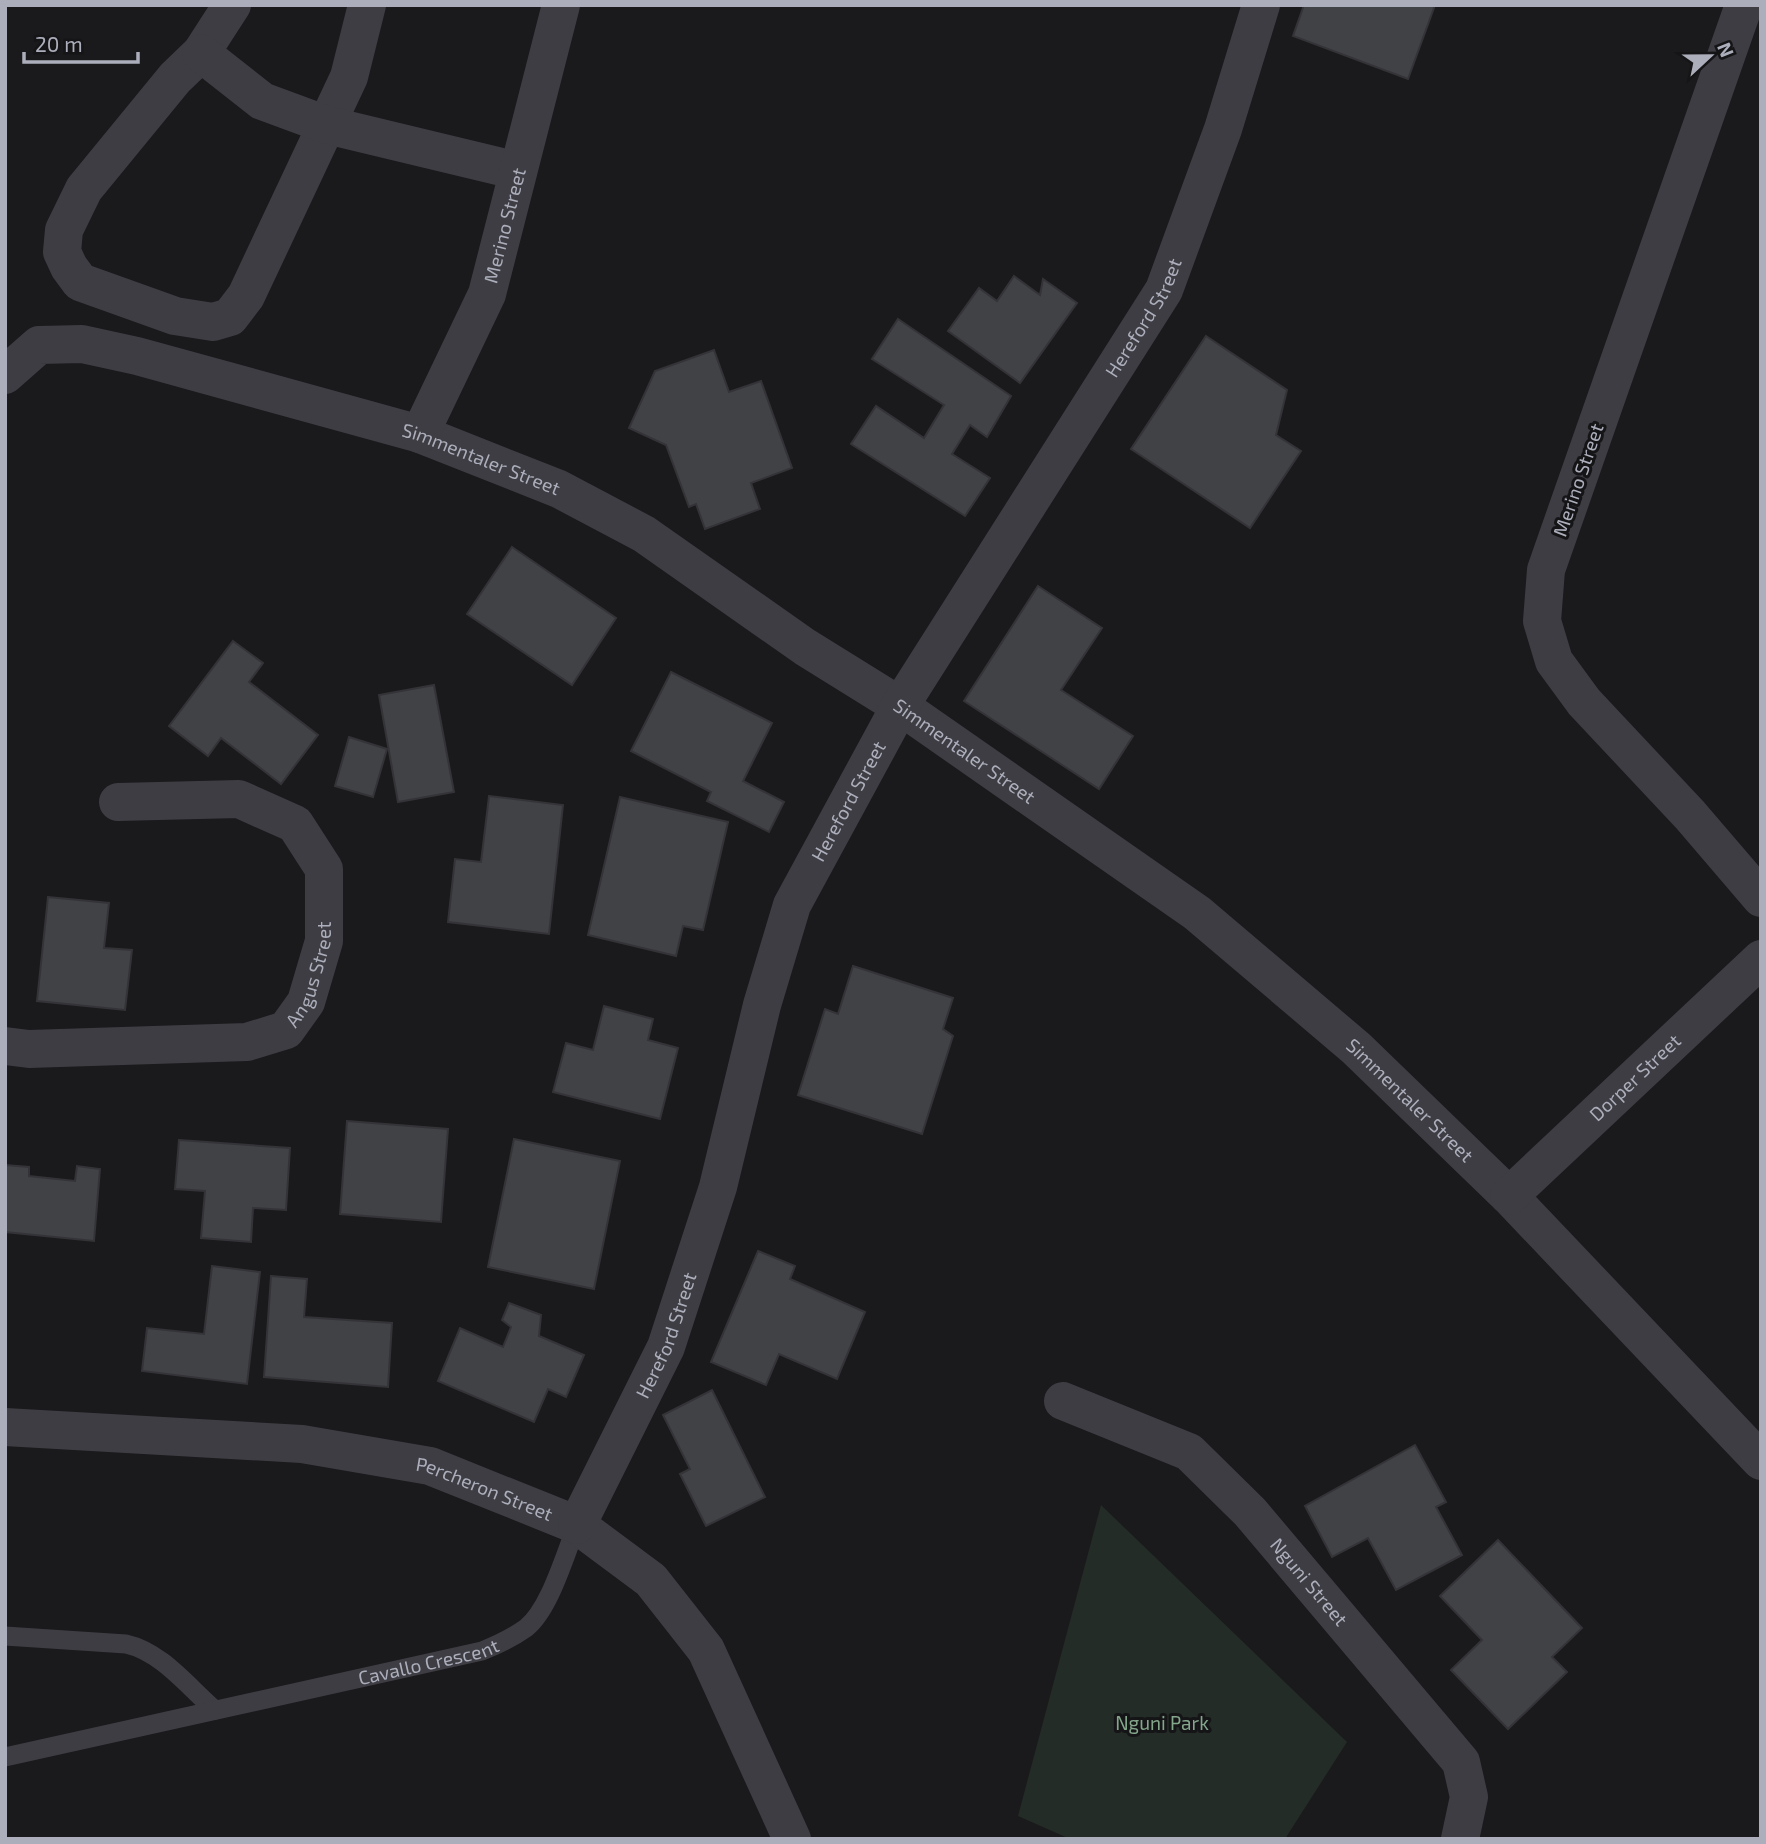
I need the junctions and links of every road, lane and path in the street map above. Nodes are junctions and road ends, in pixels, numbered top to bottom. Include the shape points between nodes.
1 (232, 5) edge
2 (367, 5) edge
3 (561, 5) edge
4 (1261, 5) edge
5 (1744, 5) edge
6 (201, 53) junction
7 (327, 125) junction
8 (518, 171) junction
9 (5, 375) edge
10 (420, 434) junction
11 (900, 706) junction
12 (117, 802) dead end
13 (1761, 898) edge
14 (1761, 960) edge
15 (5, 1046) edge
16 (1509, 1196) junction
17 (1063, 1401) dead end
18 (5, 1427) edge
19 (1761, 1461) edge
20 (577, 1525) junction
21 (5, 1636) edge
22 (215, 1710) junction
23 (5, 1757) edge
24 (792, 1839) edge
25 (1460, 1839) edge

1 - 6 street
2 - 7 street via 349,77
3 - 8 street, Merino Street
4 - 11 street, Hereford Street via 1223,129 1164,290
5 - 13 street, Merino Street via 1546,570 1542,621 1554,661 1584,702 1690,814
6 - 7 street via 262,101
6 - 7 street via 174,78 84,189 64,230 62,252 80,282 176,316 213,322 230,317 246,296
7 - 8 street
8 - 10 street, Merino Street via 487,294
9 - 10 street, Simmentaler Street via 39,345 82,344
10 - 11 street, Simmentaler Street via 559,489 644,534 805,647
11 - 16 street, Simmentaler Street via 1197,913 1356,1048
11 - 20 street, Hereford Street via 792,905 762,1005 718,1187 666,1347
12 - 15 street, Angus Street via 239,799 295,824 324,869 324,941 306,1002 286,1030 247,1042
14 - 16 street, Dorper Street
16 - 19 street, Simmentaler Street
17 - 25 street, Nguni Street via 1189,1452 1250,1512 1461,1762 1469,1797
18 - 20 street, Percheron Street via 328,1448 430,1466
20 - 22 lane, Cavallo Crescent via 545,1603 528,1626 505,1642 482,1651
20 - 24 street, Percheron Street via 651,1580 706,1650
21 - 22 lane via 140,1647
22 - 23 lane, Cavallo Crescent

